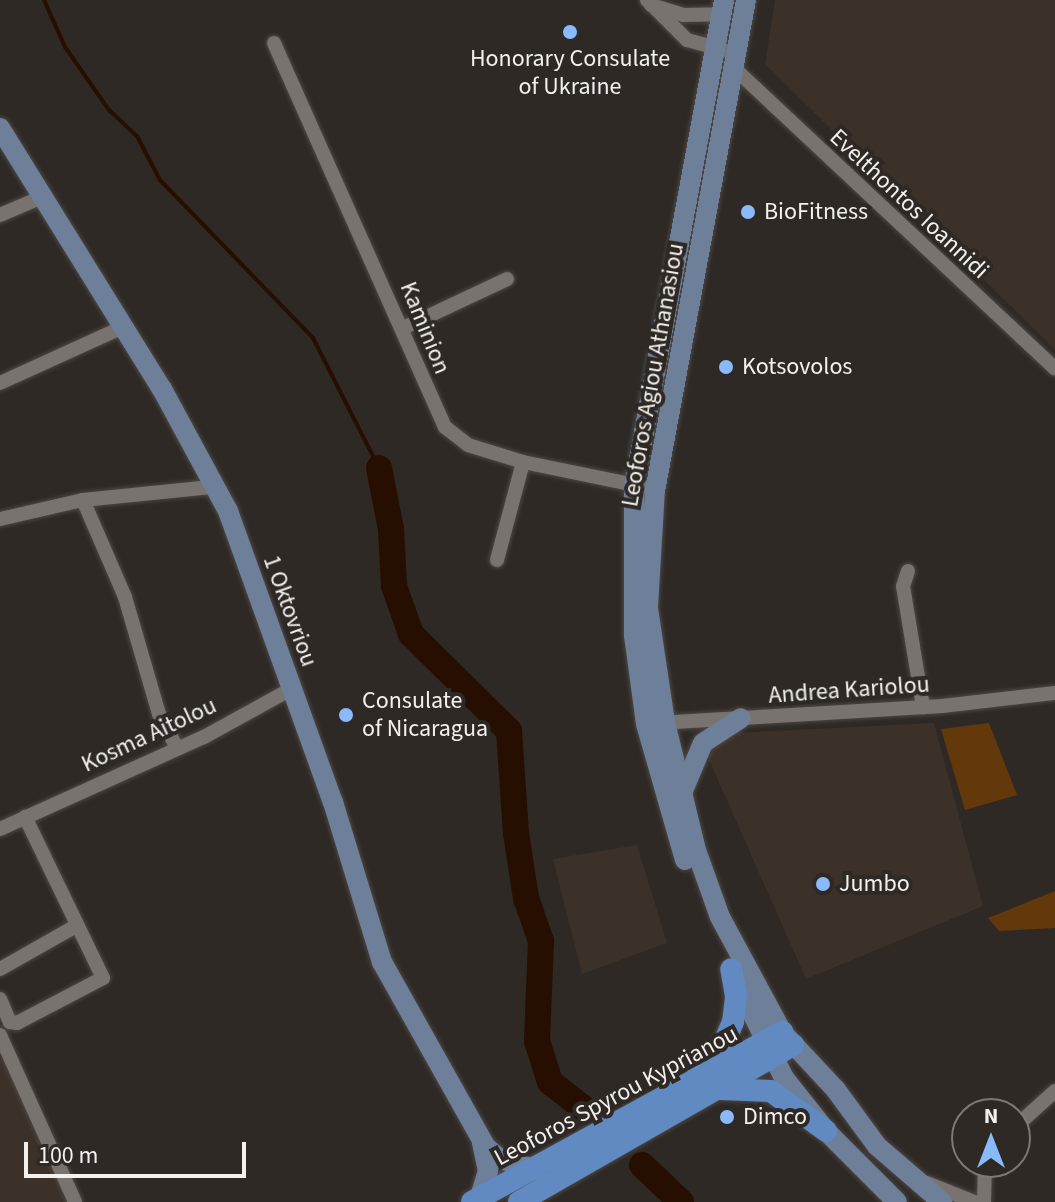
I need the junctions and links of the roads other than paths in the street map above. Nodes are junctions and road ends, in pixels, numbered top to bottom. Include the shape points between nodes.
1 (746, 0) edge
2 (649, 2) edge
3 (723, 7) edge
4 (274, 43) dead end
5 (712, 49) junction
6 (737, 60) junction
7 (0, 128) edge
8 (42, 197) junction
9 (0, 215) edge
10 (507, 279) dead end
11 (123, 327) junction
12 (403, 328) junction
13 (1055, 368) edge
14 (0, 383) edge
15 (523, 462) junction
16 (634, 486) junction
17 (211, 487) junction
18 (655, 489) junction
19 (83, 500) junction
20 (0, 519) edge
21 (497, 560) dead end
22 (908, 571) dead end
23 (291, 689) junction
24 (1055, 693) edge
25 (923, 707) junction
26 (741, 718) junction
27 (656, 723) junction
28 (177, 748) junction
29 (682, 793) junction
30 (25, 817) junction
31 (0, 829) edge
32 (76, 926) junction
33 (0, 969) edge
34 (731, 969) junction
35 (0, 999) edge
36 (0, 1035) edge
37 (778, 1045) junction
38 (686, 1086) junction
39 (714, 1089) junction
40 (1055, 1091) edge
41 (1031, 1113) edge
42 (826, 1131) junction
43 (479, 1136) junction
44 (612, 1139) junction
45 (538, 1170) junction
46 (985, 1178) edge
47 (915, 1179) junction
48 (476, 1200) edge
49 (75, 1202) edge
50 (519, 1202) edge
51 (897, 1202) edge
52 (942, 1202) edge
53 (974, 1202) edge
54 (984, 1202) edge

1 - 6 main road, Leoforos Agiou Athanasiou
2 - 3 street via 683,15
2 - 5 street via 687,40
3 - 5 main road, Leoforos Agiou Athanasiou
4 - 12 street, Kaminion
5 - 6 street
5 - 16 main road, Leoforos Agiou Athanasiou
6 - 13 street, Evelthontos Ioannidi
6 - 18 main road, Leoforos Agiou Athanasiou
7 - 8 main road, 1 Oktovriou
8 - 9 street
8 - 11 main road, 1 Oktovriou
10 - 12 street
11 - 14 street
11 - 17 main road, 1 Oktovriou
12 - 15 street, Kaminion via 445,427 468,445
15 - 16 street, Kaminion
15 - 21 street
16 - 18 street, Kaminion
16 - 27 main road, Leoforos Agiou Athanasiou via 634,635
17 - 19 street
17 - 23 main road, 1 Oktovriou via 228,511
18 - 27 main road, Leoforos Agiou Athanasiou via 648,608
19 - 20 street
19 - 28 street via 125,597 159,714
22 - 25 street via 903,586
23 - 28 street, Kosma Aitolou
23 - 43 main road, 1 Oktovriou via 333,802 382,962
24 - 25 street, Andrea Kariolou
25 - 26 street, Andrea Kariolou
26 - 27 street, Andrea Kariolou
26 - 29 main road via 703,743
27 - 29 main road, Leoforos Agiou Athanasiou
27 - 34 main road, Leoforos Agiou Athanasiou via 684,856
28 - 30 street, Kosma Aitolou
29 - 37 main road, Leoforos Agiou Athanasiou via 720,917
30 - 31 street, Kosma Aitolou
30 - 32 street
32 - 33 street
32 - 35 street via 102,980 17,1023 10,1022
34 - 37 main road, Leoforos Agiou Athanasiou
34 - 38 main road via 733,1022 721,1050
36 - 49 street
37 - 38 main road, Leoforos Spyrou Kyprianou
37 - 39 main road, Leoforos Spyrou Kyprianou
37 - 42 main road, Leoforos Agiou Athanasiou
37 - 47 main road, Leoforos Agiou Athanasiou via 836,1090 877,1146
38 - 44 main road, Leoforos Spyrou Kyprianou
39 - 42 main road via 771,1091
39 - 44 main road, Leoforos Spyrou Kyprianou
40 - 41 street
42 - 51 main road, Leoforos Agiou Athanasiou
43 - 45 main road, 1 Oktovriou via 500,1159
43 - 48 main road, 1 Oktovriou via 488,1171
44 - 45 main road, Leoforos Spyrou Kyprianou
44 - 50 main road, Leoforos Spyrou Kyprianou
45 - 48 main road, Leoforos Spyrou Kyprianou
46 - 54 street
47 - 52 main road, Leoforos Agiou Athanasiou
47 - 53 street

